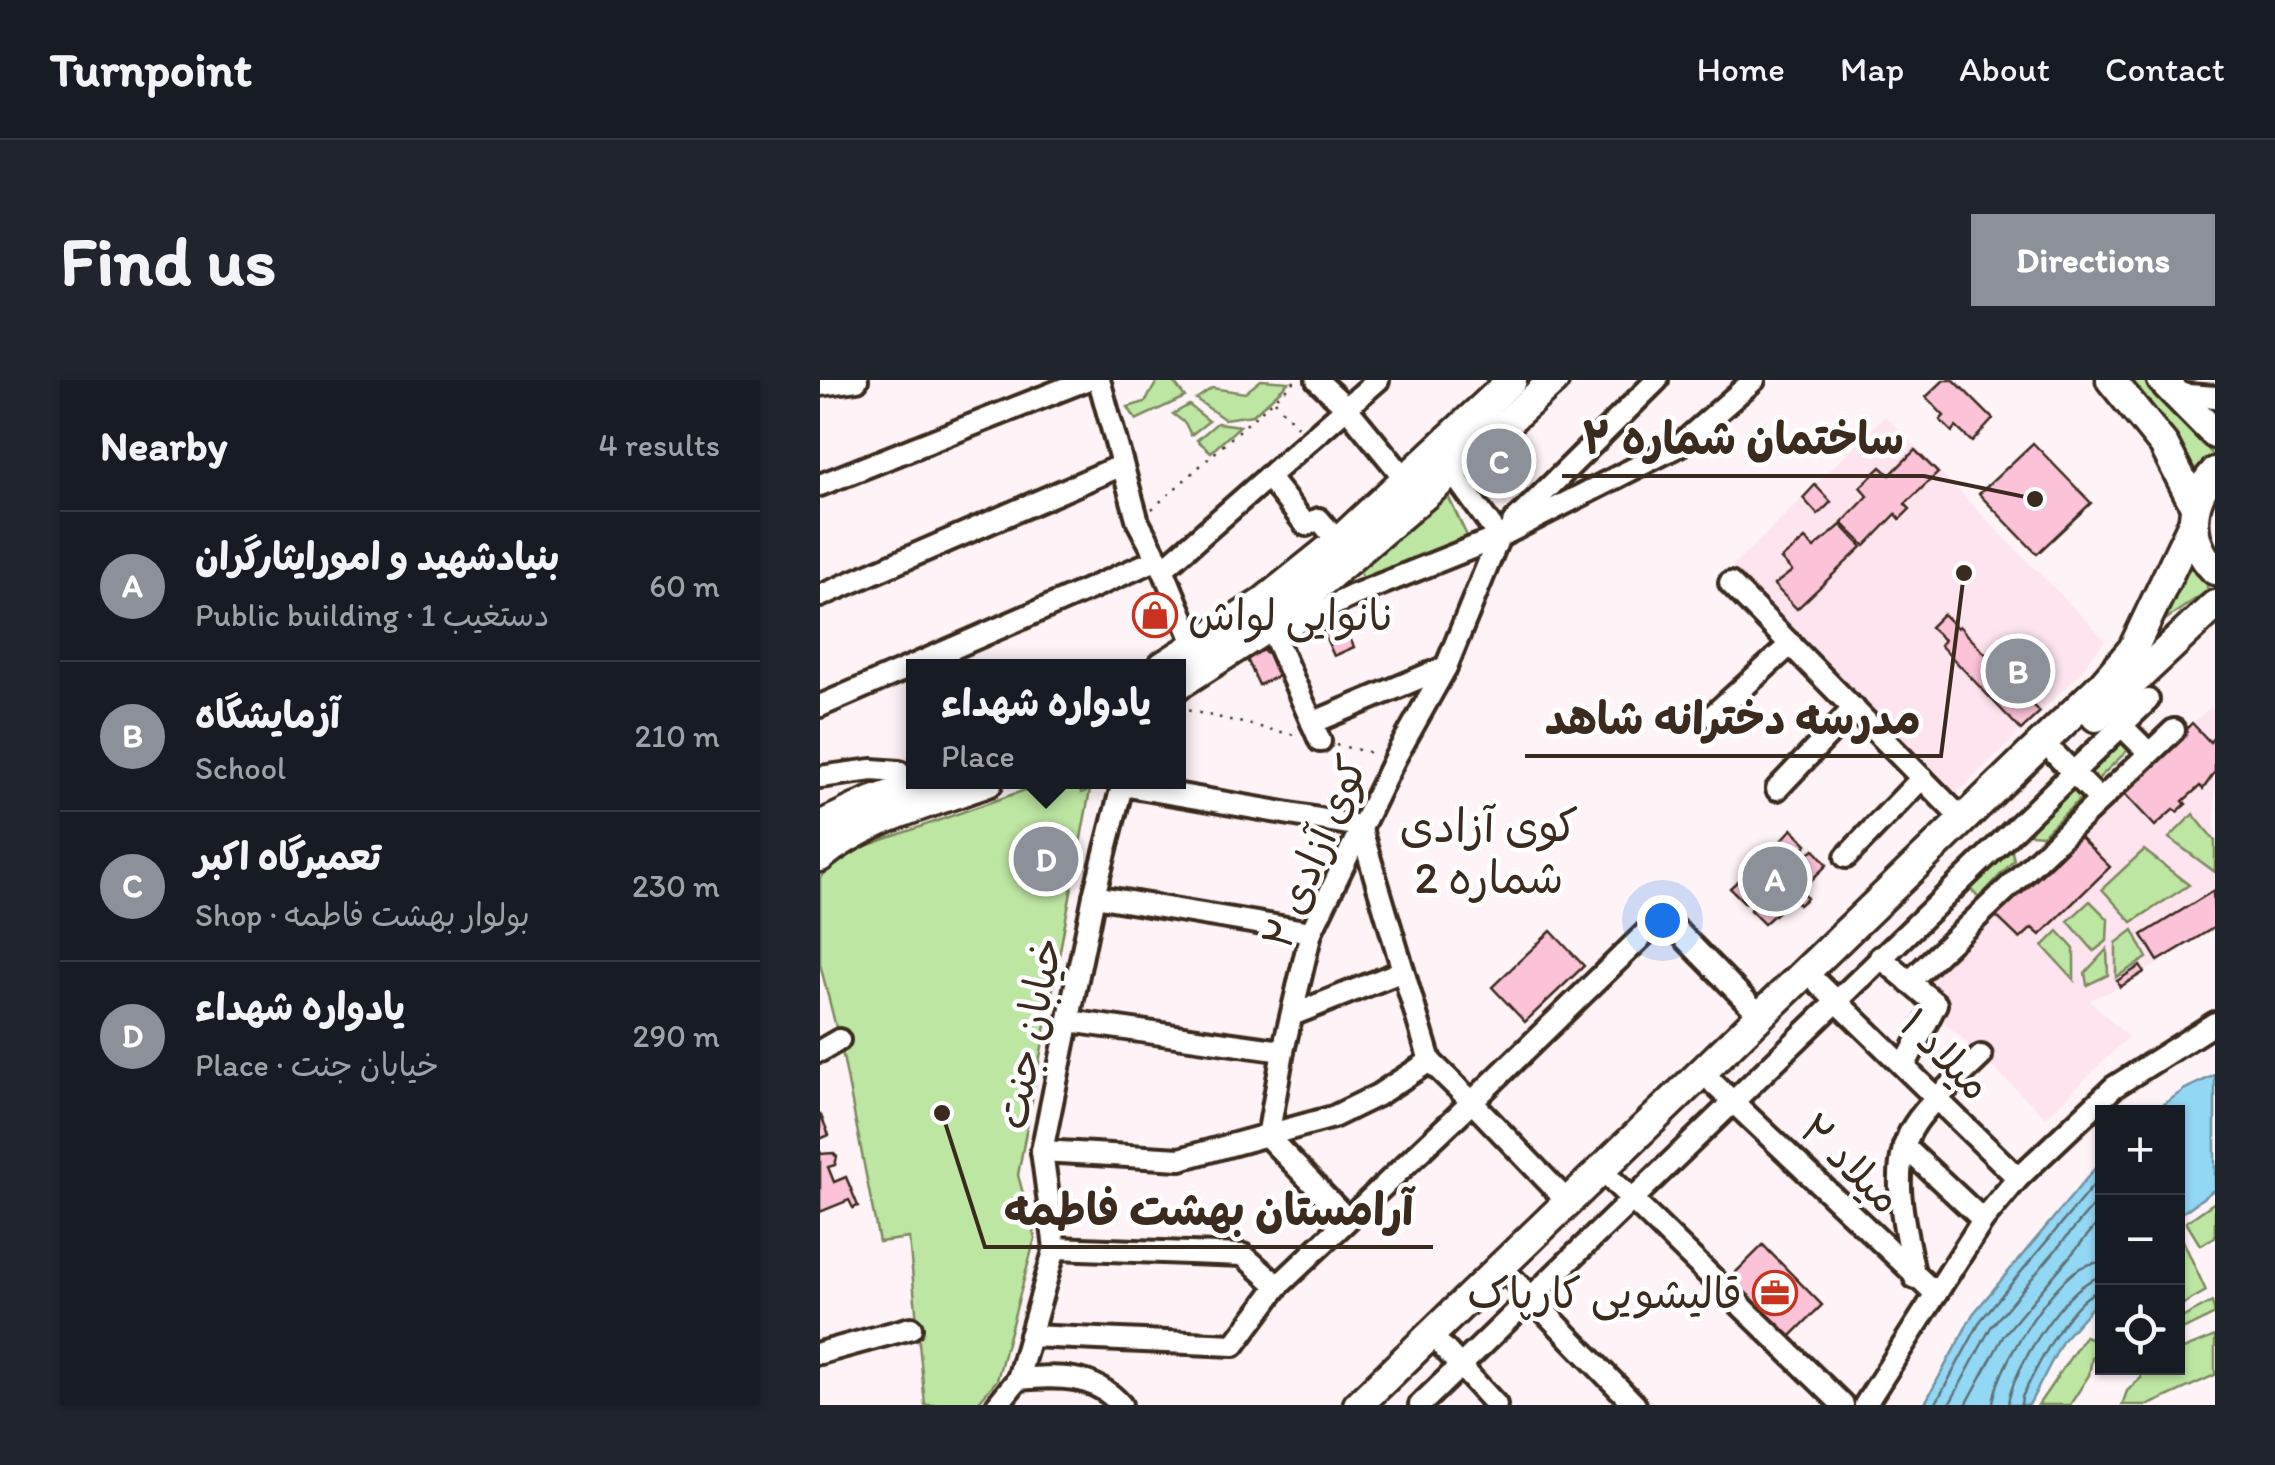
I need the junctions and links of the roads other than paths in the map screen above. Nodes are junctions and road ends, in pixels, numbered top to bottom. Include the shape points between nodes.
1 (857, 380) edge
2 (1086, 380) edge
3 (1099, 380) edge
4 (1317, 380) edge
5 (1378, 380) edge
6 (1554, 380) edge
7 (1657, 380) edge
8 (1754, 380) edge
9 (2111, 380) edge
10 (2209, 380) edge
11 (820, 385) edge
12 (1497, 386) edge
13 (2168, 387) edge
14 (2215, 388) edge
15 (2215, 396) edge
16 (1346, 406) junction
17 (2215, 434) edge
18 (1120, 466) junction
19 (1452, 472) junction
20 (2215, 472) edge
21 (1268, 477) junction
22 (1407, 481) junction
23 (820, 484) edge
24 (2194, 514) junction
25 (1499, 537) junction
26 (1338, 542) junction
27 (1160, 564) junction
28 (2215, 570) edge
29 (1730, 582) dead end
30 (820, 596) edge
31 (2215, 605) edge
32 (2143, 629) junction
33 (1271, 630) junction
34 (1791, 644) junction
35 (2168, 648) junction
36 (1200, 657) junction
37 (933, 659) edge
38 (1186, 660) edge
39 (1446, 666) junction
40 (906, 670) edge
41 (1186, 675) edge
42 (2148, 700) dead end
43 (820, 706) edge
44 (1854, 708) junction
45 (1712, 716) dead end
46 (2121, 725) junction
47 (2174, 730) dead end
48 (2150, 753) junction
49 (2064, 764) junction
50 (899, 772) dead end
51 (820, 777) edge
52 (1922, 778) junction
53 (907, 789) edge
54 (969, 789) edge
55 (1121, 789) edge
56 (1155, 789) edge
57 (1777, 789) dead end
58 (2100, 800) junction
59 (1963, 820) junction
60 (820, 826) edge
61 (1360, 826) junction
62 (2010, 832) junction
63 (1846, 856) dead end
64 (820, 857) edge
65 (2037, 860) junction
66 (1956, 884) junction
67 (1094, 896) junction
68 (1983, 912) junction
69 (1924, 915) junction
70 (1311, 932) junction
71 (1950, 944) junction
72 (1880, 958) junction
73 (1403, 972) junction
74 (1909, 982) junction
75 (1828, 992) junction
76 (1292, 1016) junction
77 (1760, 1016) junction
78 (1069, 1021) junction
79 (2215, 1023) edge
80 (839, 1040) dead end
81 (820, 1051) edge
82 (1283, 1051) junction
83 (1980, 1056) dead end
84 (1430, 1061) junction
85 (1904, 1065) junction
86 (1724, 1093) junction
87 (1939, 1099) junction
88 (1472, 1102) junction
89 (1268, 1137) junction
90 (1904, 1146) junction
91 (1042, 1152) junction
92 (2018, 1178) junction
93 (1623, 1191) junction
94 (1566, 1201) junction
95 (1347, 1219) junction
96 (1983, 1220) junction
97 (1055, 1248) junction
98 (1915, 1278) junction
99 (1278, 1286) junction
100 (1522, 1289) junction
101 (1936, 1294) junction
102 (911, 1328) dead end
103 (1030, 1336) junction
104 (820, 1353) edge
105 (1452, 1357) junction
106 (1018, 1379) junction
107 (997, 1405) edge
108 (1121, 1405) edge
109 (1358, 1405) edge
110 (1382, 1405) edge
111 (1420, 1405) edge
112 (1496, 1405) edge
113 (1634, 1405) edge
114 (1844, 1405) edge
115 (1865, 1405) edge

1 - 11 street
2 - 23 street
3 - 18 street
4 - 16 street
5 - 16 street
6 - 19 main road
7 - 25 street
8 - 25 street via 1680,445
9 - 24 main road via 2164,446
10 - 14 street
12 - 22 main road
13 - 15 street
13 - 17 main road
16 - 21 street
16 - 22 street
18 - 27 street
18 - 30 street
19 - 25 street
19 - 33 main road
20 - 24 main road
21 - 26 street via 1306,524 1319,519
21 - 27 street
22 - 26 main road
24 - 28 main road via 2202,554
24 - 32 main road
25 - 33 street
25 - 39 street, کوی آزادی ۲
26 - 36 main road
27 - 36 street
27 - 37 street
29 - 34 street
31 - 35 main road
32 - 35 main road via 2155,628
32 - 59 main road via 2103,684
33 - 36 main road
33 - 39 street, کوی آزادی ۲ via 1316,732
34 - 44 street
34 - 45 street
35 - 49 main road
36 - 38 main road
36 - 41 main road
39 - 61 street, کوی آزادی ۲
40 - 43 street
42 - 46 street
44 - 52 street
44 - 57 street
46 - 48 street
46 - 49 street
47 - 48 street
48 - 58 street
49 - 58 street
49 - 62 street
49 - 75 main road
50 - 51 street
52 - 59 street
52 - 63 street
53 - 60 main road
54 - 64 main road via 874,825
55 - 67 street, خیابان جنت
56 - 61 street
58 - 65 street
59 - 77 main road
61 - 70 street, کوی آزادی ۲
61 - 73 street
62 - 65 street
62 - 66 street
65 - 68 street
66 - 68 street
66 - 69 street
67 - 70 street
67 - 78 street, خیابان جنت
68 - 71 street
69 - 71 street
69 - 72 street
70 - 76 street, کوی آزادی ۲
71 - 74 street
72 - 74 street
72 - 75 street
73 - 76 street
73 - 84 street
74 - 85 street via 1936,1004
75 - 85 street, میلاد ۱
75 - 86 main road
76 - 82 street, کوی آزادی ۲
77 - 88 street via 1663,916
77 - 94 main road
78 - 82 street
78 - 91 street, خیابان جنت
79 - 92 street via 2114,1087
80 - 81 street
82 - 89 street, کوی آزادی ۲
83 - 87 street
84 - 88 street
84 - 89 street via 1332,1117
85 - 87 street, میلاد ۱
86 - 93 main road
86 - 98 street, میلاد ۲
87 - 90 street via 1915,1122
87 - 92 street, میلاد ۱
88 - 94 street
88 - 95 street
89 - 91 street via 1180,1159
89 - 95 street
90 - 96 street
90 - 98 street via 1902,1218
91 - 97 street, خیابان جنت
92 - 96 street
93 - 100 main road
93 - 114 street
94 - 109 main road
95 - 99 street
96 - 101 street
97 - 99 street via 1244,1255
97 - 103 street, خیابان جنت
98 - 101 street, میلاد ۲
99 - 103 street via 1234,1345
100 - 105 main road
100 - 113 street
101 - 115 street
102 - 104 street
103 - 106 street, خیابان جنت
105 - 110 main road
105 - 111 street
105 - 112 street
106 - 107 street, خیابان جنت
106 - 108 street via 1089,1381

